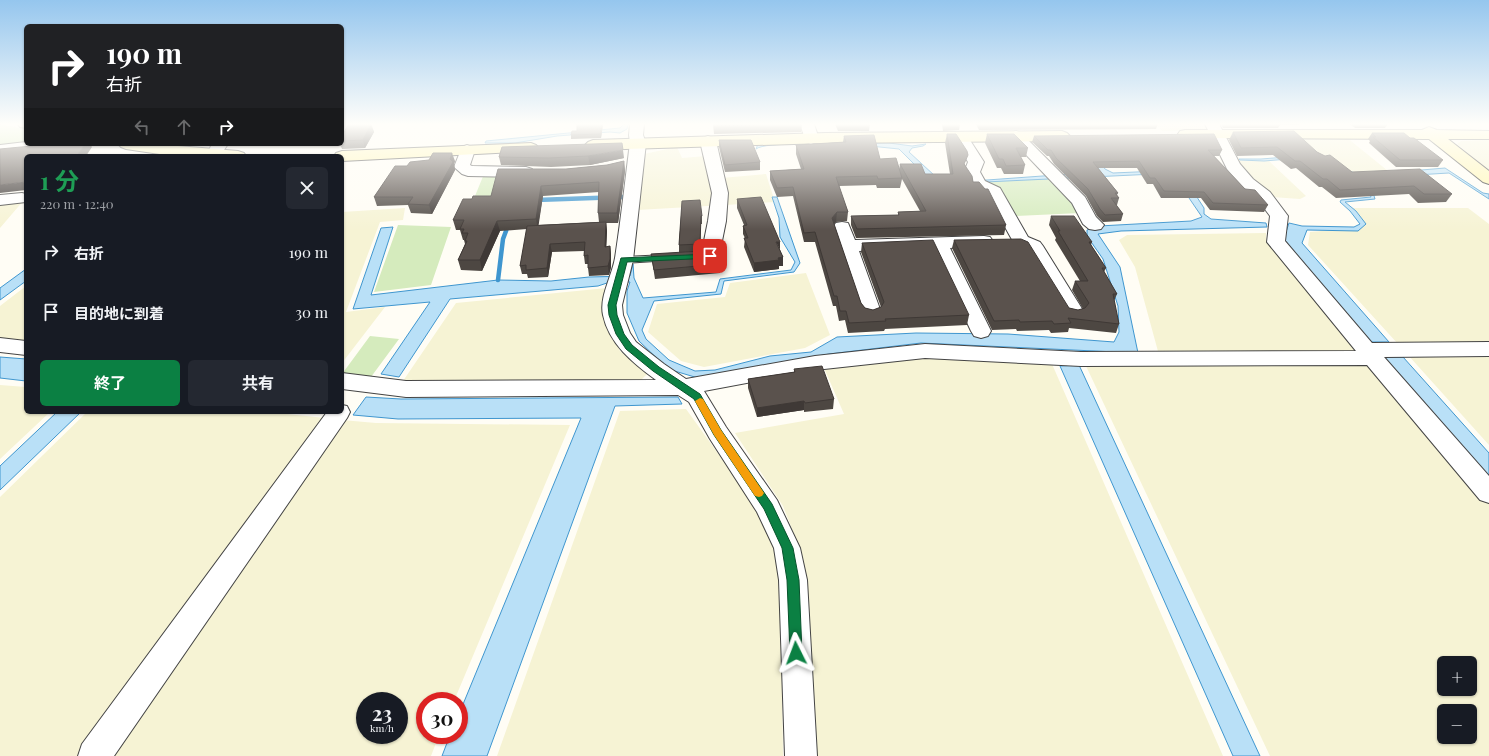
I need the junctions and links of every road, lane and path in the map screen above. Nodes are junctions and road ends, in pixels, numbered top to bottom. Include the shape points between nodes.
1 (464, 159) edge
2 (631, 159) edge
3 (712, 159) edge
4 (974, 159) edge
5 (1038, 159) edge
6 (1230, 159) edge
7 (1464, 159) edge
8 (538, 172) edge
9 (1489, 179) edge
10 (22, 198) dead end
11 (0, 200) edge
12 (1095, 225) dead end
13 (842, 227) dead end
14 (1021, 241) junction
15 (938, 242) junction
16 (848, 246) junction
17 (706, 256) edge
18 (679, 257) edge
19 (621, 273) junction
20 (871, 312) edge
21 (1074, 312) edge
22 (981, 331) dead end
23 (0, 345) edge
24 (24, 348) edge
25 (1489, 349) edge
26 (1370, 354) junction
27 (351, 382) edge
28 (684, 387) junction
29 (344, 402) edge
30 (338, 414) edge
31 (1489, 493) edge
32 (94, 756) edge
33 (801, 756) edge

1 - 8 street via 462,167 468,171
2 - 19 street
3 - 17 street via 720,193 717,221
4 - 14 street via 976,162 972,172 977,181 994,192
5 - 12 street via 1079,200 1089,220
6 - 26 street via 1279,216 1276,242
7 - 9 main road
10 - 11 street
13 - 16 street
14 - 15 street
14 - 21 street via 1034,246
15 - 16 street
15 - 22 street
16 - 20 street
18 - 19 lane
19 - 28 street via 612,305 620,334 629,347
23 - 24 street
25 - 26 street
26 - 28 street via 1081,359 925,351 815,363
26 - 31 street
27 - 28 street via 406,388
27 - 29 street
28 - 33 street via 697,397 768,507 787,548 793,580
30 - 32 street

